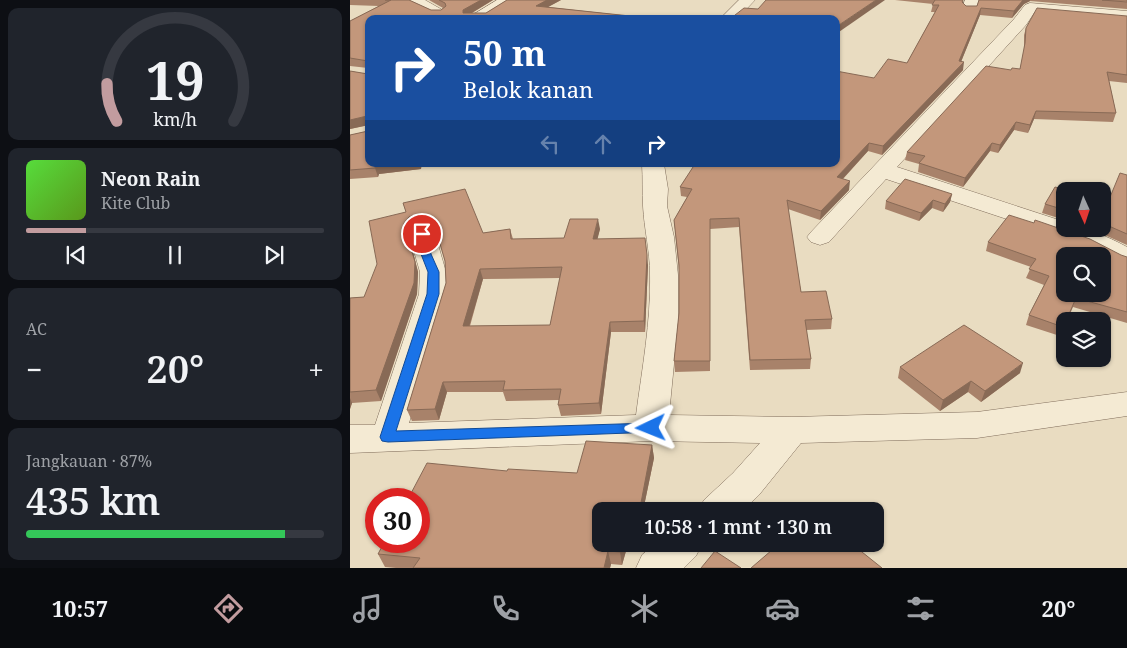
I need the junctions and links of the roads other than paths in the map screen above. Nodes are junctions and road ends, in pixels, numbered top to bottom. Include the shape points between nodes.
1 (508, 0) edge
2 (748, 0) edge
3 (412, 1) edge
4 (438, 12) edge
5 (481, 15) edge
6 (732, 15) edge
7 (1127, 16) edge
8 (653, 167) edge
9 (882, 170) junction
10 (422, 234) dead end
11 (820, 237) dead end
12 (1127, 257) edge
13 (1127, 404) edge
14 (651, 428) junction
15 (792, 430) junction
16 (388, 437) junction
17 (350, 439) edge
18 (727, 502) edge
19 (673, 552) edge
20 (656, 568) edge

1 - 5 street
2 - 6 street
3 - 4 street
7 - 9 street via 1030,8
8 - 14 street via 664,276 663,323
9 - 11 street
9 - 12 street via 1097,240
10 - 16 street via 433,272 433,294
13 - 15 street via 977,425
14 - 15 street
14 - 16 street
15 - 18 street
16 - 17 street
19 - 20 street

